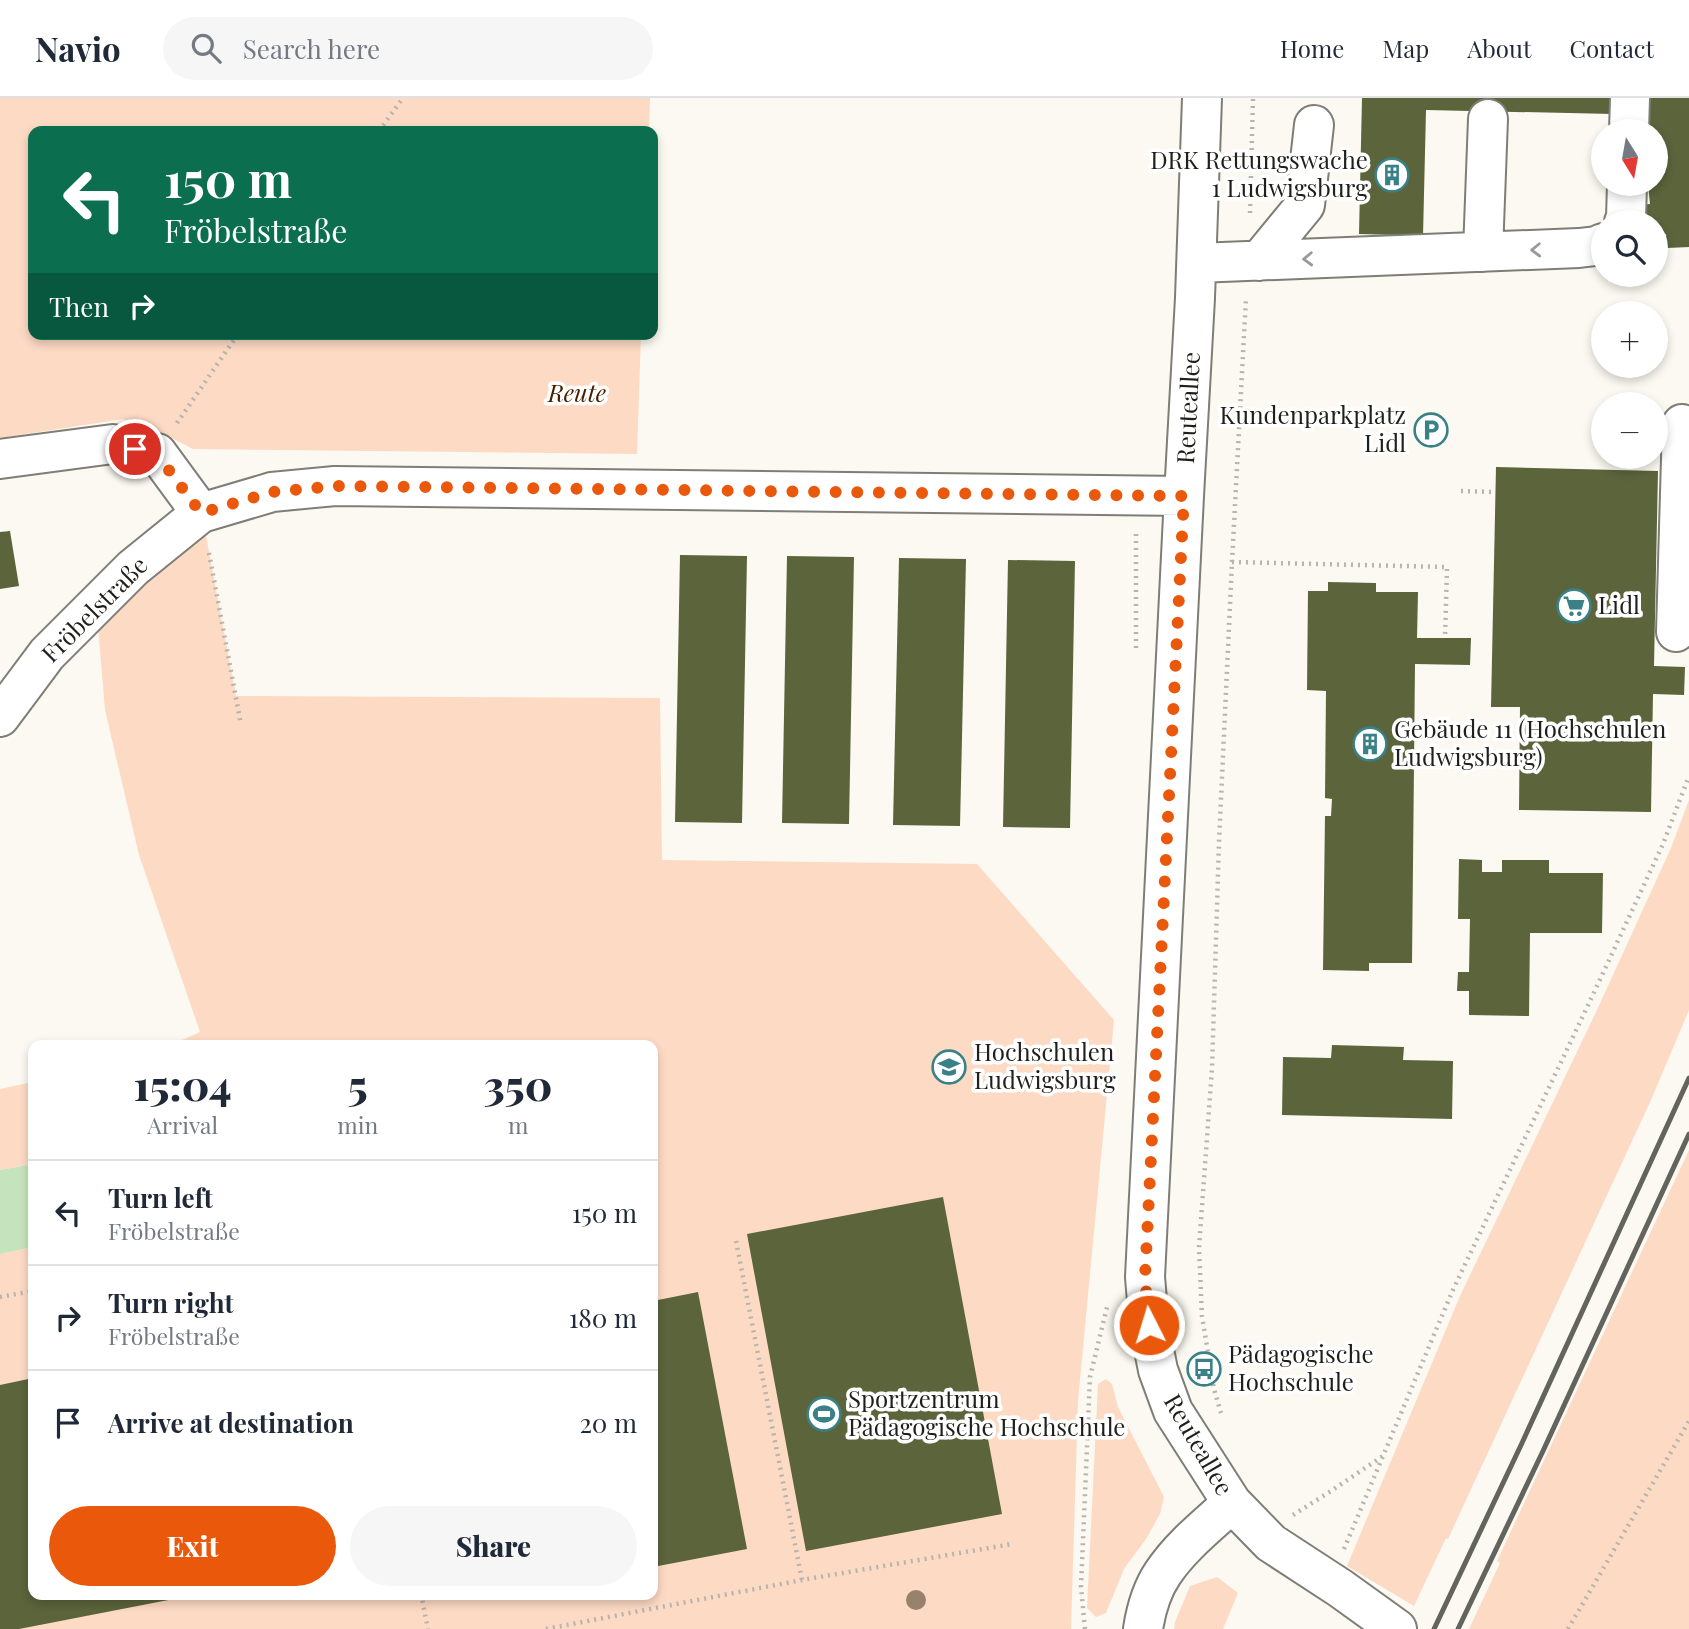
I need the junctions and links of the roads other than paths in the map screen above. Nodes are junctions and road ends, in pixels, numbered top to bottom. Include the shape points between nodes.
1 (1202, 98) edge
2 (1630, 98) edge
3 (1488, 119) dead end
4 (1629, 119) edge
5 (1314, 125) dead end
6 (1591, 247) edge
7 (1483, 252) junction
8 (1254, 261) junction
9 (1197, 263) junction
10 (1682, 424) dead end
11 (0, 459) edge
12 (1184, 496) junction
13 (201, 513) junction
14 (1676, 632) dead end
15 (0, 717) edge
16 (1232, 1503) junction
17 (1143, 1629) edge
18 (1397, 1629) edge

1 - 9 street, Reuteallee
2 - 4 street
3 - 7 street
5 - 8 street via 1305,205
6 -> 7 street
7 -> 8 street
8 - 9 street
9 - 12 street, Reuteallee
10 - 14 street
11 - 13 street via 113,444 156,453
12 - 13 street, Fröbelstraße via 335,486 272,492
12 - 16 street, Reuteallee via 1145,1277 1149,1325 1169,1401
13 - 15 street, Fröbelstraße via 133,568 47,654
16 - 17 street, Reuteallee via 1162,1574 1146,1609
16 - 18 street via 1271,1542

